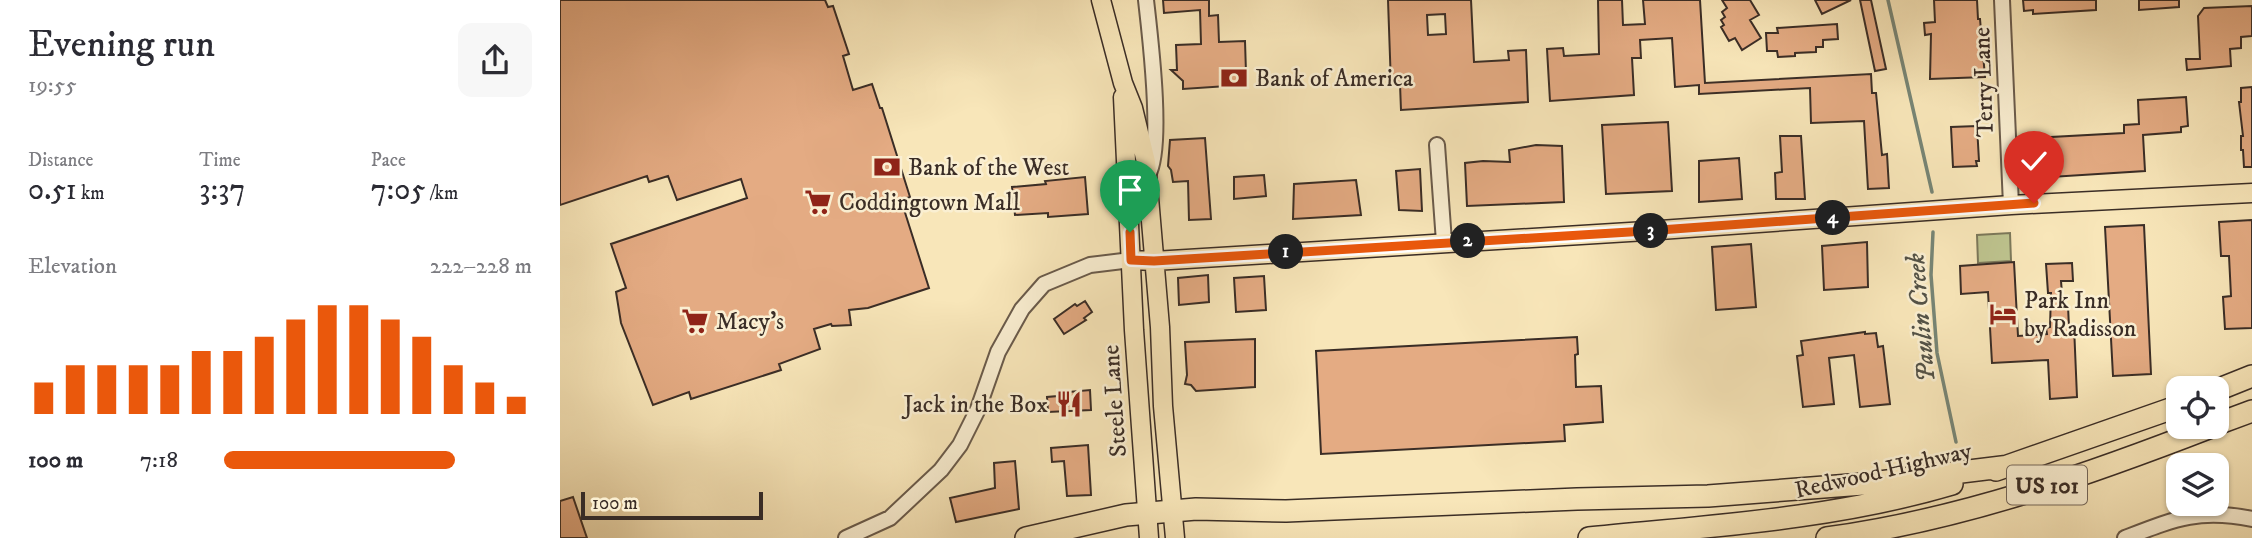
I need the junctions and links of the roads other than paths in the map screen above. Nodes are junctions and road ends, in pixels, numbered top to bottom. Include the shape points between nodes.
1 (1101, 0) edge
2 (1146, 0) edge
3 (2002, 0) edge
4 (1123, 83) junction
5 (1437, 145) dead end
6 (1147, 176) junction
7 (2252, 193) edge
8 (2011, 205) junction
9 (1444, 242) junction
10 (1131, 260) junction
11 (1154, 261) junction
12 (2252, 376) edge
13 (2229, 385) edge
14 (2166, 411) edge
15 (2252, 411) edge
16 (2229, 420) edge
17 (2180, 439) edge
18 (2010, 466) junction
19 (1173, 512) junction
20 (1147, 515) junction
21 (2252, 519) edge
22 (1880, 531) junction
23 (846, 538) edge
24 (1026, 538) edge
25 (1149, 538) edge
26 (1175, 538) edge
27 (1589, 538) edge
28 (1827, 538) edge
29 (1851, 538) edge
30 (2125, 538) edge

1 - 4 main road
2 - 6 street via 1156,135 1153,167
3 - 8 street, Terry Lane
4 - 6 main road, Steele Lane
4 - 10 main road, Steele Lane
5 - 9 street
6 - 11 main road, Steele Lane
7 - 8 main road
8 - 9 main road
9 - 11 main road
10 - 11 main road
10 - 20 main road, Steele Lane
10 - 23 street via 1090,265 1044,284 1022,309 960,445 941,470 890,518
11 - 19 main road, Steele Lane
12 - 13 highway
14 - 18 highway, Redwood Highway / US 101
15 - 16 highway
17 - 22 highway, US 101 via 1957,513
18 - 19 highway via 1708,496
18 - 27 highway, Redwood Highway / US 101 via 1932,489 1783,519
19 - 20 highway
19 - 26 main road, Steele Lane
20 - 24 highway via 1126,515
20 - 25 main road, Steele Lane
21 - 30 street via 2225,514 2185,517
22 - 28 highway, US 101
22 - 29 highway

